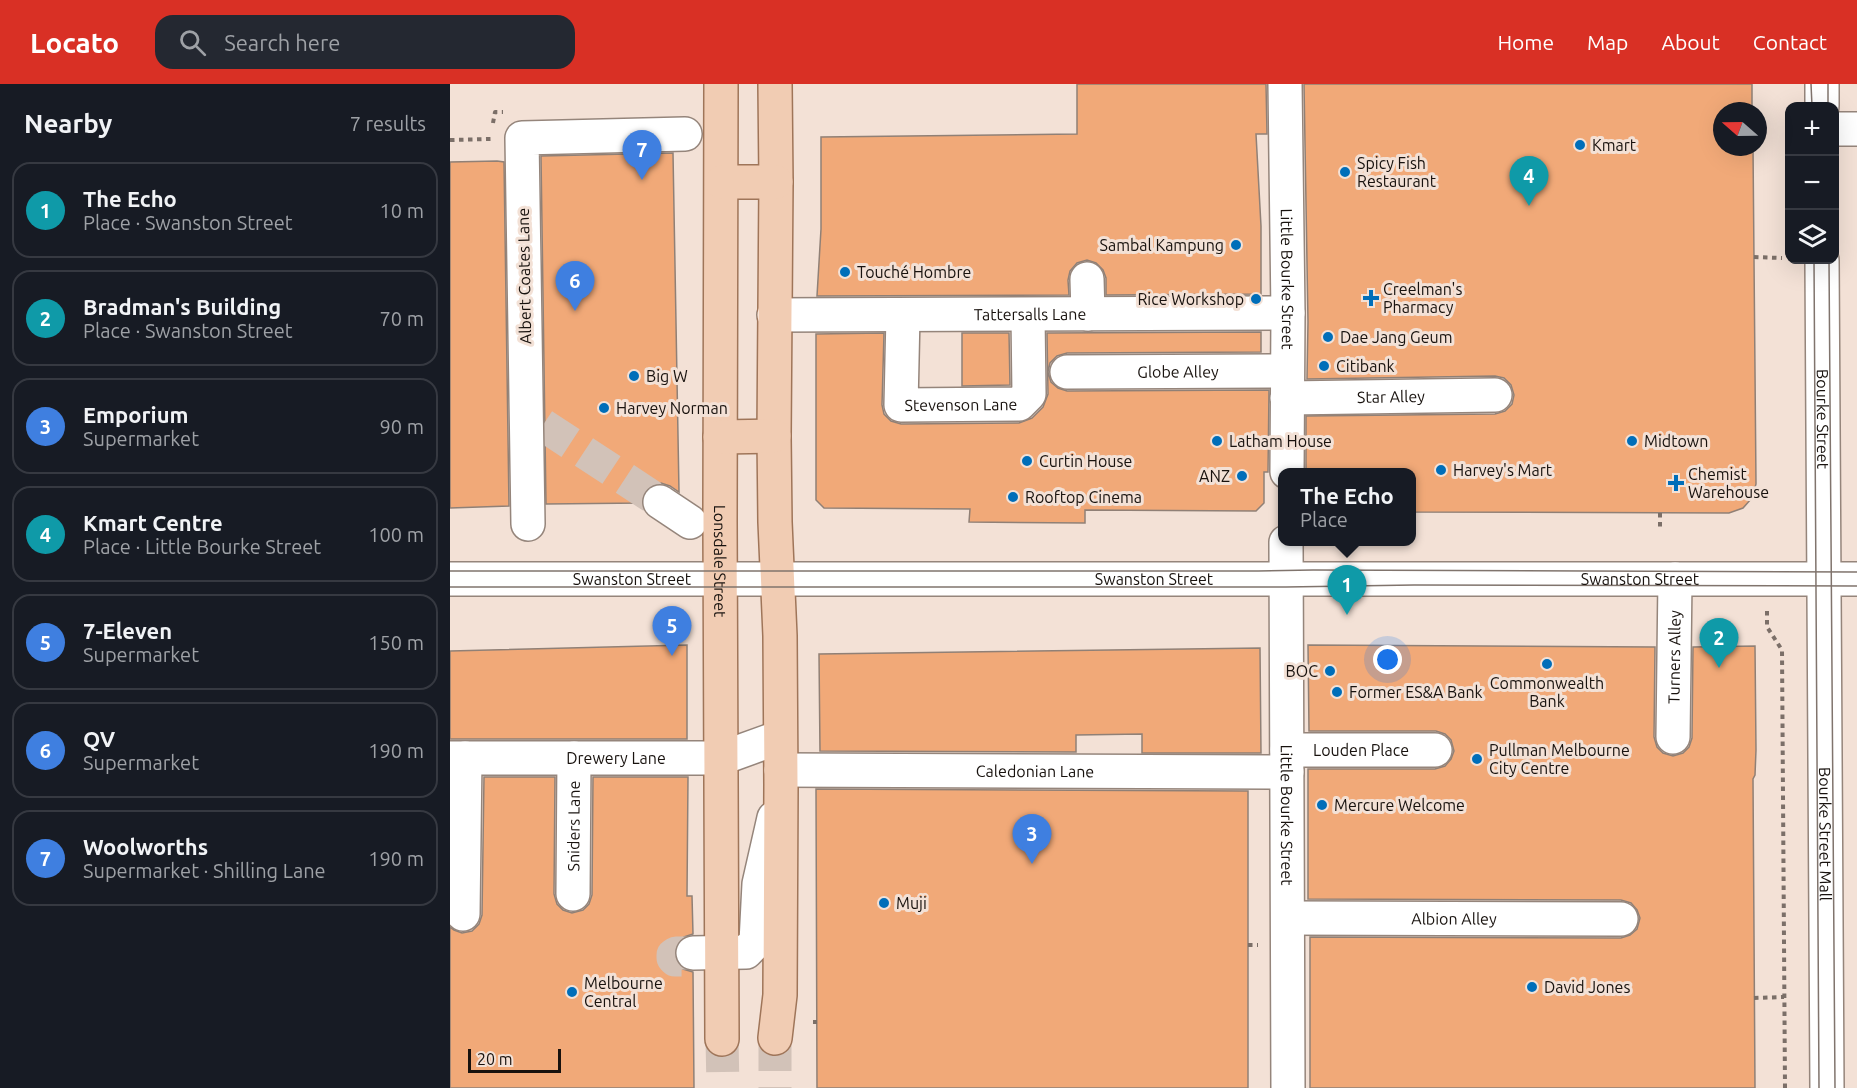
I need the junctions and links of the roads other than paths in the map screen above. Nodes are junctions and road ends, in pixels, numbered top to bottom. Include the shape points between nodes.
1 (721, 84) edge
2 (775, 84) edge
3 (1284, 84) edge
4 (1822, 84) edge
5 (1822, 102) edge
6 (1839, 129) edge
7 (1857, 129) edge
8 (684, 134) dead end
9 (722, 182) junction
10 (776, 182) junction
11 (1822, 264) edge
12 (1088, 279) dead end
13 (1288, 313) junction
14 (1088, 314) junction
15 (774, 315) junction
16 (903, 315) junction
17 (1028, 315) junction
18 (1067, 372) dead end
19 (1287, 385) junction
20 (1495, 395) dead end
21 (774, 436) junction
22 (720, 437) junction
23 (1287, 468) edge
24 (660, 502) tunnel mouth
25 (690, 522) dead end
26 (528, 524) dead end
27 (1286, 546) edge
28 (1286, 578) junction
29 (450, 579) edge
30 (720, 579) junction
31 (777, 579) junction
32 (1675, 579) junction
33 (1857, 579) edge
34 (1824, 580) junction
35 (1673, 737) dead end
36 (780, 738) junction
37 (1435, 750) dead end
38 (457, 758) edge
39 (574, 758) junction
40 (722, 758) junction
41 (1287, 761) junction
42 (781, 777) junction
43 (573, 894) dead end
44 (463, 914) dead end
45 (1288, 918) junction
46 (1621, 919) dead end
47 (708, 952) junction
48 (775, 1038) tunnel mouth
49 (722, 1039) tunnel mouth
50 (1288, 1088) edge
51 (1827, 1088) edge

1 - 9 main road, Lonsdale Street
2 - 10 main road
3 - 13 street, Little Bourke Street
4 - 5 street
6 - 7 street
8 - 26 street, Albert Coates Lane via 522,138 534,420
9 - 10 main road
9 - 22 main road, Lonsdale Street
10 - 15 main road
11 - 34 street, Bourke Street
12 - 14 street
13 - 14 street, Tattersalls Lane
13 - 19 street, Little Bourke Street
14 - 17 street, Tattersalls Lane
15 - 16 street, Tattersalls Lane
15 - 21 main road
16 - 17 street, Tattersalls Lane
16 - 17 street, Stevenson Lane via 888,405 1019,404 1029,394
18 - 19 street, Globe Alley
19 - 20 street, Star Alley
19 - 23 street, Little Bourke Street
21 - 22 main road
21 - 31 main road
22 - 30 main road, Lonsdale Street
24 - 25 street
27 - 28 street, Little Bourke Street
28 - 31 street, Swanston Street
28 - 32 street, Swanston Street
28 - 41 street, Little Bourke Street
29 - 30 street, Swanston Street
30 - 31 street, Swanston Street
30 - 40 main road, Lonsdale Street
31 - 36 main road
32 - 34 street, Swanston Street
32 - 35 street, Turners Alley
33 - 34 street, Swanston Street
34 - 51 street, Bourke Street Mall
36 - 40 street, Drewery Lane
36 - 42 main road
37 - 41 street, Louden Place
38 - 39 street, Drewery Lane
38 - 44 street
39 - 40 street, Drewery Lane
39 - 43 street, Sniders Lane
40 - 47 main road, Lonsdale Street
41 - 42 street, Caledonian Lane
41 - 45 street, Little Bourke Street
42 - 47 street via 759,884 756,942 746,952
42 - 48 main road via 780,995
45 - 46 street, Albion Alley
45 - 50 street, Little Bourke Street
47 - 49 main road, Lonsdale Street

